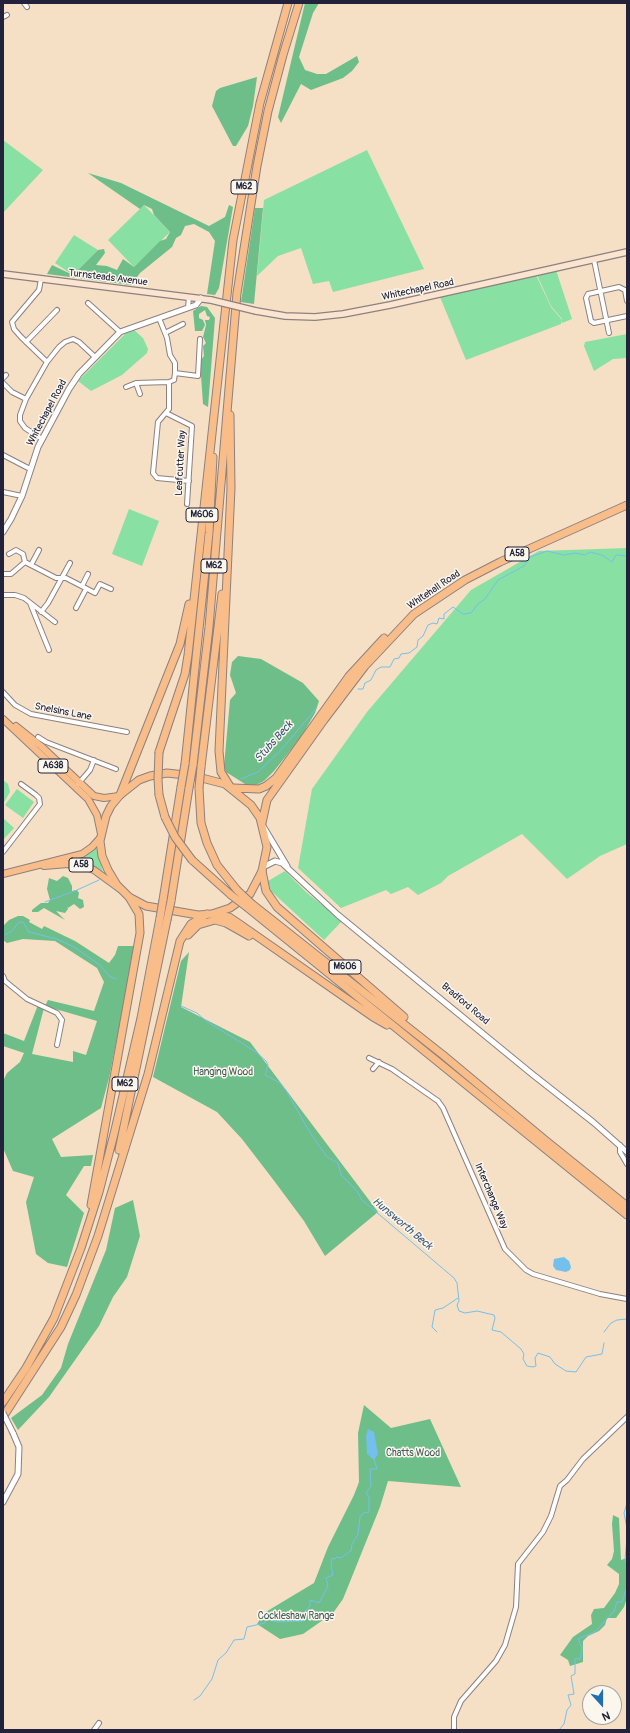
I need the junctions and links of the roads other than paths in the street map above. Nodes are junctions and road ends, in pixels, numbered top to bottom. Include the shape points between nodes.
1 (288, 3) edge
2 (299, 3) edge
3 (7, 15) dead end
4 (3, 17) edge
5 (627, 252) edge
6 (594, 260) junction
7 (3, 274) edge
8 (42, 279) junction
9 (600, 291) junction
10 (189, 297) junction
11 (201, 298) junction
12 (211, 300) joint
13 (627, 301) edge
14 (88, 303) dead end
15 (188, 308) junction
16 (57, 310) dead end
17 (627, 316) edge
18 (158, 318) junction
19 (606, 320) junction
20 (183, 324) dead end
21 (120, 332) junction
22 (609, 333) dead end
23 (165, 334) junction
24 (200, 340) dead end
25 (26, 342) junction
26 (95, 357) junction
27 (47, 362) junction
28 (230, 366) junction
29 (174, 373) junction
30 (217, 375) junction
31 (170, 382) junction
32 (3, 383) edge
33 (136, 383) junction
34 (126, 387) dead end
35 (140, 394) dead end
36 (26, 399) junction
37 (166, 413) junction
38 (42, 439) junction
39 (3, 455) edge
40 (30, 469) junction
41 (189, 481) junction
42 (3, 492) edge
43 (22, 496) junction
44 (187, 504) dead end
45 (627, 505) edge
46 (3, 532) edge
47 (199, 549) junction
48 (39, 550) dead end
49 (9, 554) dead end
50 (226, 558) junction
51 (25, 562) junction
52 (70, 563) dead end
53 (31, 565) junction
54 (3, 574) edge
55 (88, 574) dead end
56 (60, 578) junction
57 (82, 586) junction
58 (86, 589) junction
59 (111, 589) dead end
60 (3, 595) edge
61 (30, 603) junction
62 (76, 608) dead end
63 (41, 612) junction
64 (414, 614) junction
65 (55, 622) dead end
66 (49, 650) dead end
67 (3, 692) edge
68 (3, 719) edge
69 (127, 732) dead end
70 (38, 737) dead end
71 (94, 760) junction
72 (116, 769) dead end
73 (21, 784) dead end
74 (78, 785) junction
75 (231, 788) junction
76 (119, 795) junction
77 (262, 824) junction
78 (101, 836) junction
79 (3, 852) edge
80 (32, 866) junction
81 (263, 869) junction
82 (290, 871) junction
83 (3, 874) edge
84 (123, 891) junction
85 (129, 897) junction
86 (250, 906) junction
87 (210, 914) junction
88 (164, 919) junction
89 (279, 952) junction
90 (173, 969) junction
91 (3, 976) edge
92 (404, 1035) junction
93 (57, 1045) dead end
94 (443, 1054) junction
95 (369, 1058) dead end
96 (379, 1062) junction
97 (373, 1069) dead end
98 (620, 1145) junction
99 (627, 1152) edge
100 (627, 1164) edge
101 (627, 1206) edge
102 (106, 1209) junction
103 (627, 1215) edge
104 (81, 1248) junction
105 (627, 1299) edge
106 (3, 1402) edge
107 (3, 1413) edge
108 (3, 1417) edge
109 (627, 1417) edge
110 (3, 1502) edge
111 (99, 1723) dead end
112 (94, 1730) edge
113 (454, 1730) edge

1 - 30 highway, M62 via 260,103 236,228
2 - 28 highway, M62 via 268,110 257,166 237,293
3 - 4 street
5 - 6 main road, Whitechapel Road
6 - 9 street
6 - 12 main road, Whitechapel Road, bridge via 344,314 315,317 285,316 256,312
7 - 8 main road, Turnsteads Avenue
8 - 10 main road, Turnsteads Avenue
8 - 25 street via 39,290 12,322 14,329
9 - 13 street via 619,287 624,290
9 - 19 street
9 - 19 street via 588,294 586,298 591,321 594,323
10 - 11 main road, Turnsteads Avenue
10 - 15 street
11 - 12 main road, Turnsteads Avenue
11 - 15 street, Whitechapel Road via 196,305
14 - 21 street
15 - 18 street, Whitechapel Road
16 - 25 street
17 - 19 street
18 - 21 street, Whitechapel Road
18 - 23 street
19 - 22 street
20 - 23 street
21 - 26 street, Whitechapel Road
23 - 29 street via 170,355 175,363
24 - 29 street via 198,376
25 - 27 street
26 - 27 street via 73,339 59,347
26 - 38 street, Whitechapel Road via 68,390
27 - 36 street
28 - 50 highway, M606 via 231,488
28 - 88 highway, M62, bridge via 209,626 193,765 171,901
29 - 31 street via 174,380
30 - 47 highway, M606
30 - 88 highway, M62, bridge via 209,533 185,764 163,900
31 - 33 street
31 - 37 street via 170,406
32 - 36 street via 12,392
33 - 34 street
33 - 35 street
36 - 38 street via 20,421 25,428
37 - 41 street, Leafcutter Way via 192,426
37 - 41 street via 158,422 153,473 157,478
38 - 40 street, Whitechapel Road
39 - 40 street
40 - 43 street, Whitechapel Road
41 - 44 street, Leafcutter Way
42 - 43 street
43 - 46 street, Whitechapel Road
45 - 64 highway, Whitehall Road / A58 via 500,562 465,580
47 - 76 highway via 180,644
47 - 86 highway, M606, bridge via 185,674 159,752 159,795 165,817 175,837 192,860 231,895
48 - 53 street
49 - 51 street via 16,550 23,554
50 - 75 highway via 219,751 221,772
50 - 86 highway, M606, bridge via 201,767 200,818 207,844 217,865
51 - 53 street
51 - 54 street via 11,574
52 - 56 street
53 - 56 street
55 - 57 street
56 - 57 street via 66,578
56 - 63 street
57 - 58 street
58 - 59 street via 95,593 100,584
58 - 62 street
60 - 61 street via 15,595
61 - 63 street
61 - 66 street
63 - 65 street
64 - 75 highway, A58 via 362,661 271,783 256,790
64 - 77 highway, Whitehall Road / A58 via 365,666 287,772 267,800
67 - 69 street, Snelsins Lane via 15,705 31,714
68 - 74 main road via 41,746
70 - 71 street
71 - 72 street
71 - 74 street via 90,770
73 - 79 street via 39,798 40,804
74 - 76 main road via 98,797
74 - 78 main road via 92,803
75 - 76 highway via 216,781 194,776 162,774 139,780
75 - 77 highway via 251,804
76 - 78 highway via 108,810
77 - 81 highway via 267,846
77 - 82 street, Bradford Road
78 - 80 main road, A58 via 82,854
78 - 84 highway via 101,850 106,866
80 - 83 main road, A58
80 - 84 main road, A58 via 82,865 94,870
81 - 82 street, Bradford Road via 272,862 278,862
81 - 87 highway via 254,888 244,900 230,908
81 - 94 highway, M606 via 266,891 277,907
82 - 98 street, Bradford Road via 338,915
84 - 85 highway
85 - 87 highway via 157,909 186,914
85 - 104 highway via 139,914 140,933
86 - 92 highway, M606
86 - 94 highway, M606
87 - 89 highway, M606 via 234,920
87 - 90 highway via 194,922 185,932
88 - 102 highway, M62 via 143,1042
88 - 104 highway, M62 via 114,1134
89 - 90 highway via 226,923 210,920 198,925 189,933
89 - 92 highway, M606 via 373,1017
90 - 102 highway via 148,1074
91 - 93 street via 5,981 27,999 57,1013 62,1020
92 - 103 highway, M606
94 - 101 highway, M606
95 - 96 street, Interchange Way
96 - 97 street
96 - 105 street, Interchange Way via 438,1101 443,1108 505,1248 526,1270 600,1294
98 - 99 street, Bradford Road
98 - 100 street via 620,1152
102 - 108 highway, M62 via 87,1268 62,1327
104 - 106 highway, M62 via 54,1318 26,1368
107 - 110 street, bridge via 19,1447 18,1474
109 - 113 street via 583,1459 560,1486 551,1518 518,1564 516,1607 505,1645 496,1661 461,1701 454,1717
111 - 112 street

